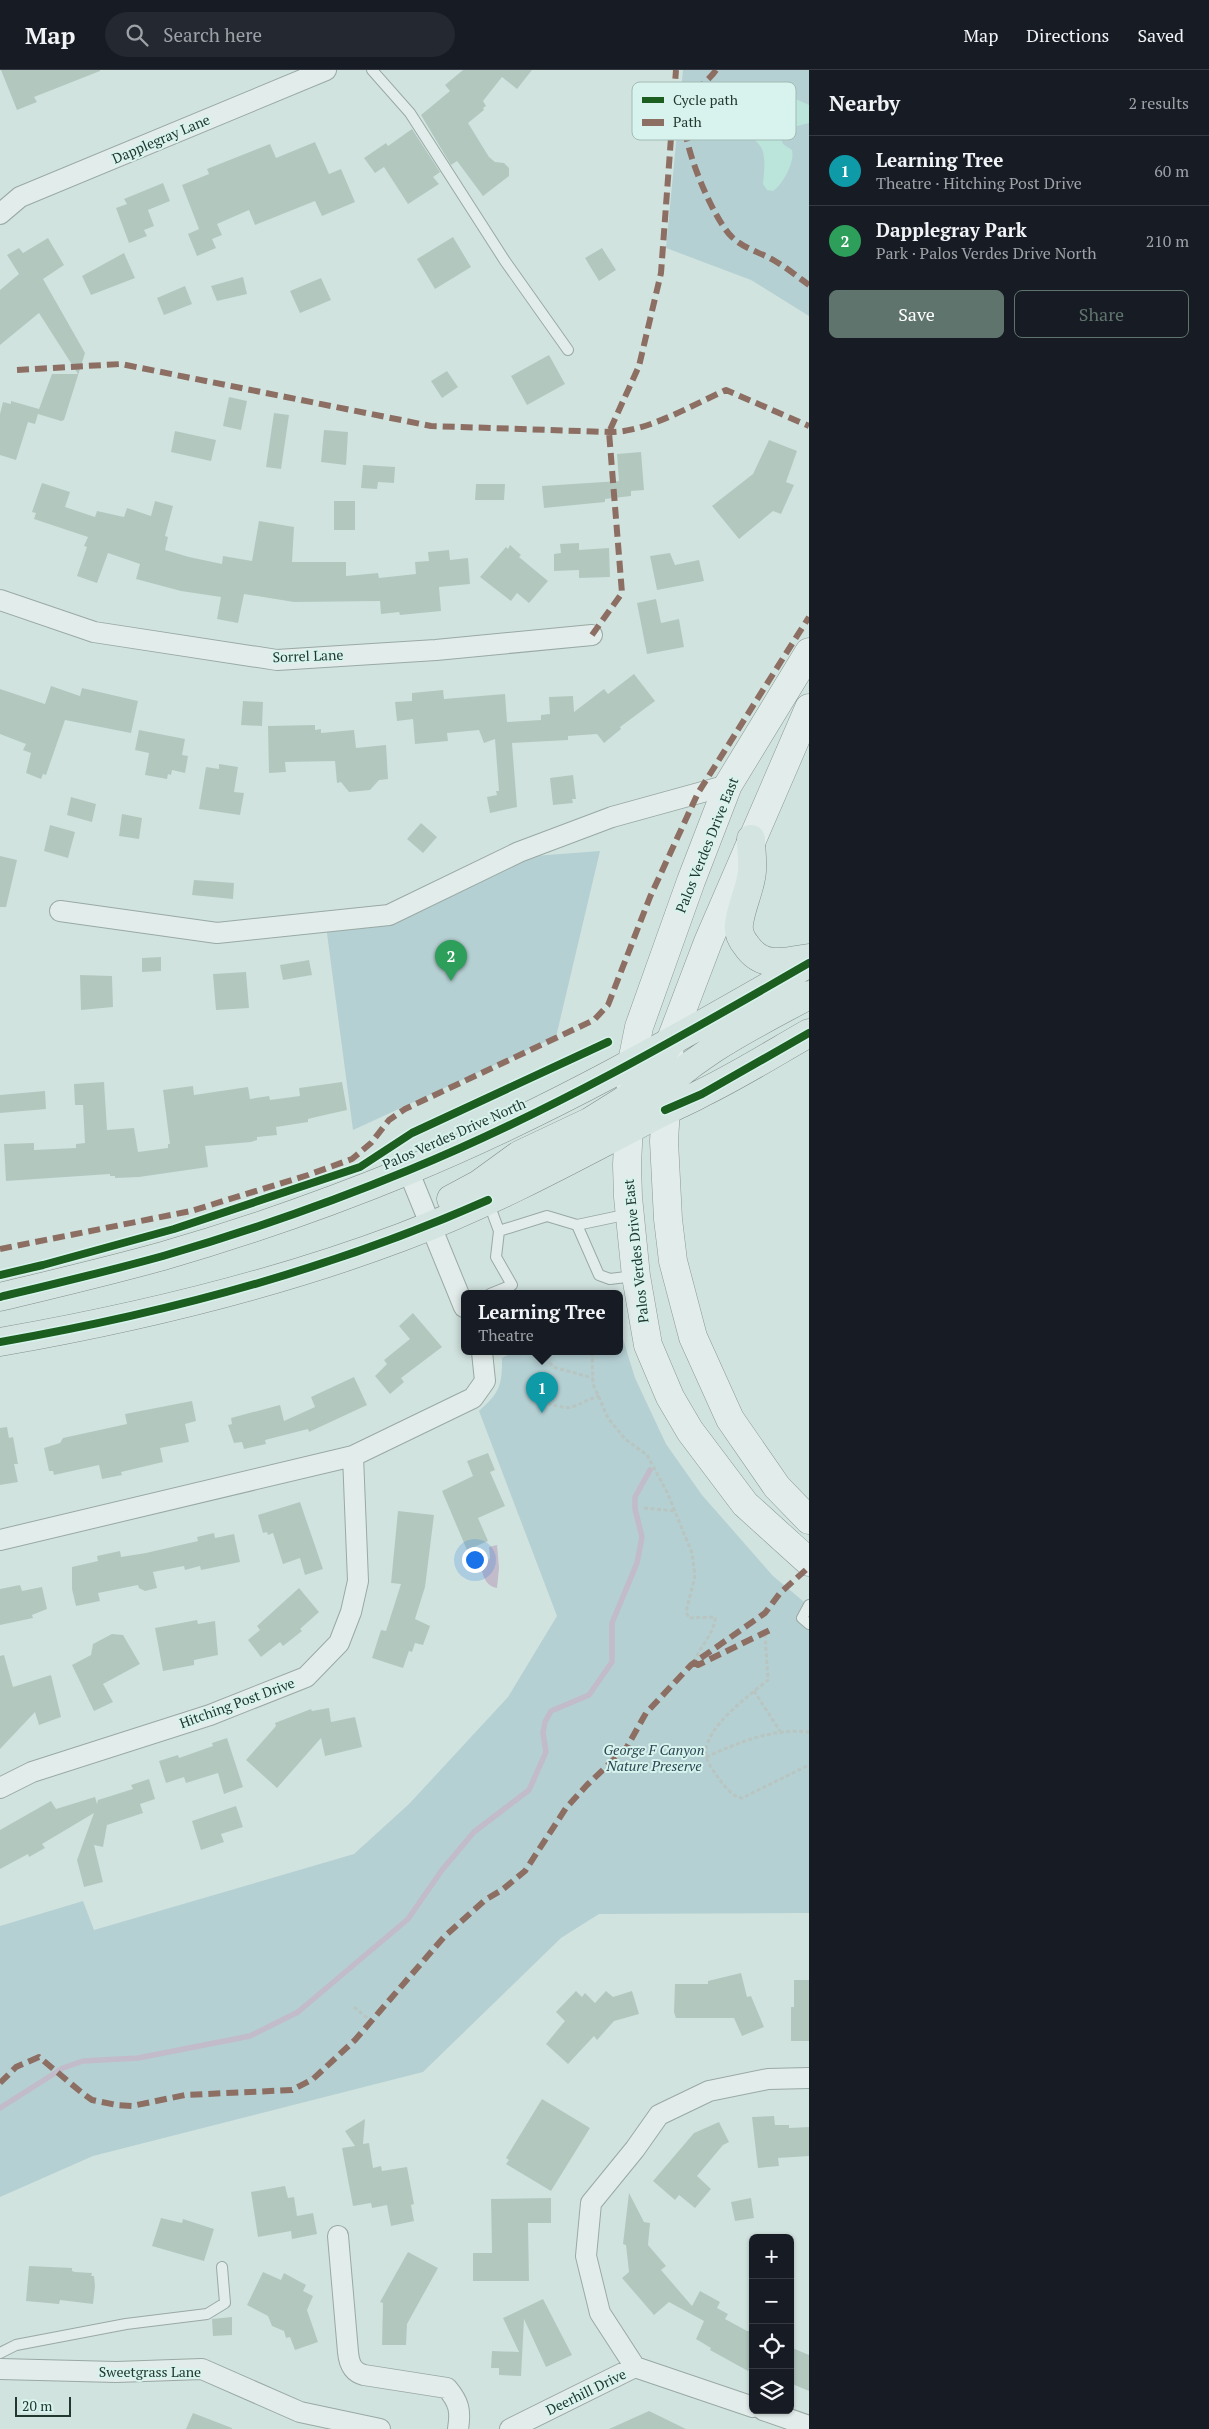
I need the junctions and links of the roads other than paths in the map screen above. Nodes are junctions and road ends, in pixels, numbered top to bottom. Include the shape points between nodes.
1 (326, 70) edge
2 (372, 70) edge
3 (0, 214) edge
4 (568, 350) dead end
5 (0, 600) edge
6 (592, 635) dead end
7 (809, 652) edge
8 (809, 708) edge
9 (728, 785) junction
10 (752, 840) junction
11 (60, 911) dead end
12 (809, 958) edge
13 (809, 963) edge
14 (809, 995) edge
15 (809, 1033) edge
16 (670, 1042) junction
17 (632, 1062) junction
18 (667, 1081) junction
19 (629, 1097) junction
20 (665, 1110) junction
21 (628, 1130) junction
22 (408, 1170) junction
23 (488, 1200) junction
24 (630, 1214) junction
25 (577, 1225) junction
26 (430, 1226) junction
27 (500, 1231) junction
28 (636, 1276) junction
29 (500, 1290) edge
30 (0, 1297) edge
31 (461, 1299) edge
32 (0, 1342) edge
33 (482, 1355) edge
34 (353, 1456) junction
35 (809, 1520) edge
36 (0, 1540) edge
37 (809, 1562) edge
38 (809, 1605) edge
39 (809, 1624) edge
40 (0, 1788) edge
41 (809, 2078) edge
42 (338, 2236) dead end
43 (222, 2267) dead end
44 (0, 2353) edge
45 (635, 2367) junction
46 (0, 2369) edge
47 (749, 2406) edge
48 (774, 2414) edge
49 (809, 2426) edge
50 (380, 2429) edge
51 (458, 2429) edge
52 (510, 2429) edge

1 - 3 street, Dapplegray Lane via 20,197
2 - 4 lane via 410,113
5 - 6 street, Sorrel Lane via 94,632 277,660 436,650
7 - 9 main road, Palos Verdes Drive East
8 - 10 main road
9 - 11 street via 612,817 519,852 389,916 217,933
9 - 17 main road, Palos Verdes Drive East via 639,1027
10 - 12 main road via 752,878 739,927 742,940 752,955 762,960 781,962
10 - 16 main road
13 - 16 main road, Palos Verdes Drive North
14 - 18 main road via 719,1044
15 - 20 main road via 702,1094
16 - 17 main road, Palos Verdes Drive North
16 - 18 main road
16 - 19 main road via 653,1071
17 - 19 main road, Palos Verdes Drive East
17 - 22 main road, Palos Verdes Drive North via 502,1129
18 - 20 main road
18 - 21 main road via 642,1108
19 - 21 main road, Palos Verdes Drive East
19 - 26 main road via 589,1122 519,1155 479,1184 448,1201
20 - 21 main road
20 - 35 main road via 668,1219 673,1261 693,1337 730,1419 777,1488
21 - 23 main road
21 - 24 main road, Palos Verdes Drive East
22 - 26 street
22 - 30 main road, Palos Verdes Drive North via 262,1225 162,1256
23 - 26 main road
23 - 27 lane
24 - 25 lane
24 - 28 main road, Palos Verdes Drive East
25 - 27 lane via 547,1216
25 - 28 lane via 599,1275 610,1278
26 - 31 street
26 - 32 main road via 322,1266 231,1292 82,1328
27 - 29 lane via 496,1257 512,1285
28 - 37 main road, Palos Verdes Drive East via 648,1346 670,1397 690,1431 745,1504
33 - 34 street via 485,1381 473,1398
34 - 36 street
34 - 40 street, Hitching Post Drive via 358,1581 351,1612 338,1643 306,1677 210,1715 32,1772
38 - 39 lane via 802,1618
41 - 45 street via 768,2079 709,2091 659,2115 591,2203 586,2256 600,2313
42 - 51 street via 348,2352 353,2368 364,2375 448,2388 460,2408
43 - 44 lane via 225,2303 207,2314 126,2324 16,2345
45 - 47 street
45 - 52 street, Deerhill Drive
46 - 50 street, Sweetgrass Lane via 116,2372 202,2369 300,2412
48 - 49 street

